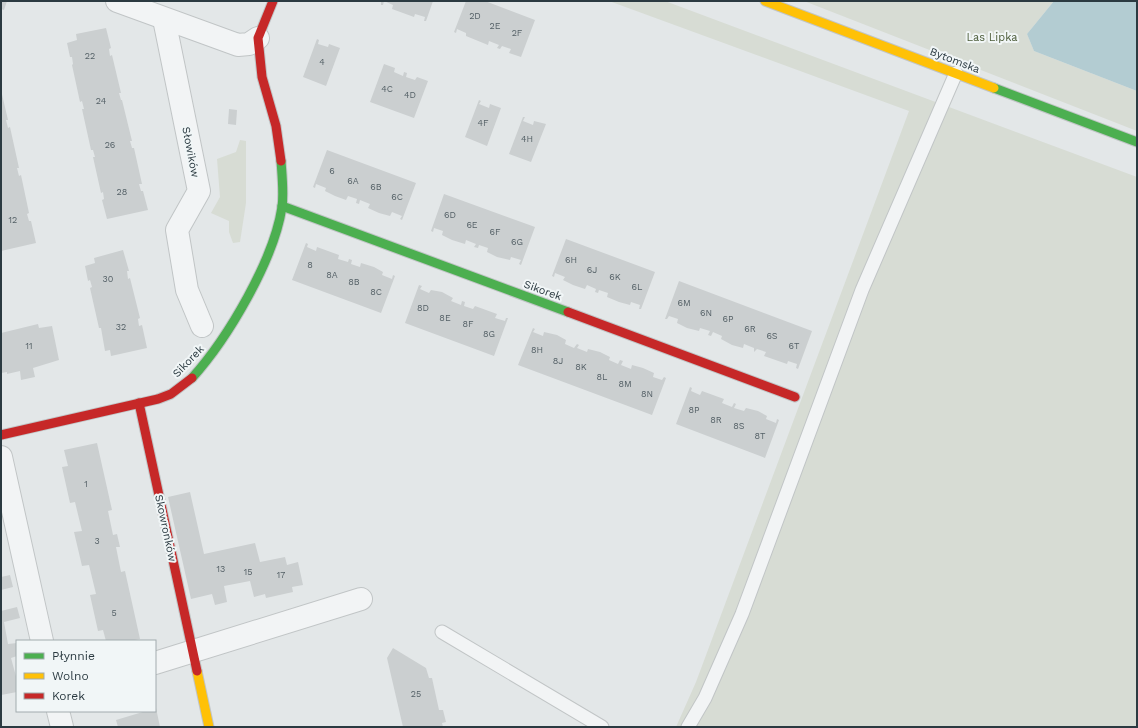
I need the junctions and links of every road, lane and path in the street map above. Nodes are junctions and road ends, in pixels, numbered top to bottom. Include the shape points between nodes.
1 (117, 1) edge
2 (273, 1) edge
3 (765, 1) edge
4 (164, 19) junction
5 (258, 38) junction
6 (956, 73) junction
7 (1137, 142) edge
8 (282, 206) junction
9 (202, 326) dead end
10 (795, 397) dead end
11 (139, 403) junction
12 (1, 435) edge
13 (1, 457) edge
14 (361, 599) dead end
15 (442, 632) dead end
16 (42, 640) edge
17 (193, 652) junction
18 (156, 664) edge
19 (58, 712) edge
20 (62, 727) edge
21 (209, 727) edge
22 (602, 727) edge
23 (688, 727) edge

1 - 4 street
2 - 5 street, Sikorek
3 - 6 street, Bytomska
4 - 5 street via 238,45 249,44
4 - 9 street, Słowików via 198,191 177,230 187,290
5 - 8 street, Sikorek via 262,76 276,126 281,165
6 - 7 street, Bytomska
6 - 23 lane via 862,290 742,614 705,698
8 - 10 street, Sikorek
8 - 11 street, Sikorek via 275,236 248,297 209,359 189,381 171,394
11 - 12 street, Sikorek
11 - 17 street, Skowronków
13 - 16 street
14 - 17 street
15 - 22 lane
17 - 18 street
17 - 21 street, Skowronków
19 - 20 street

